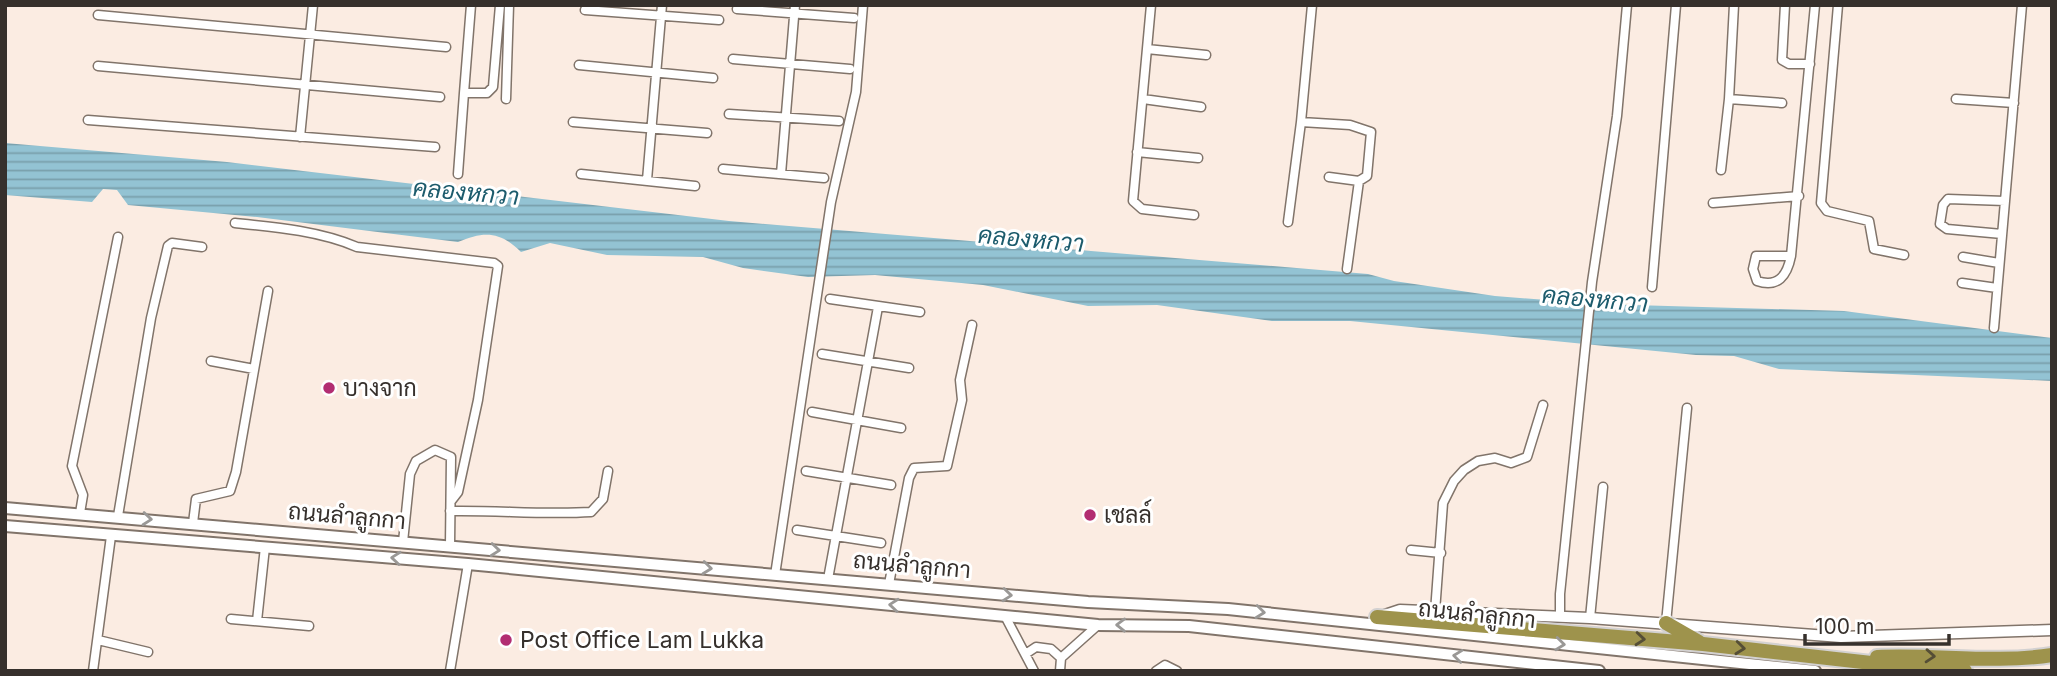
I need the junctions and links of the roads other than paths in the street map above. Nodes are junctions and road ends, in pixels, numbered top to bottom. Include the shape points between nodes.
1 (313, 5) edge
2 (471, 5) edge
3 (500, 5) edge
4 (509, 5) edge
5 (662, 5) edge
6 (863, 5) edge
7 (1151, 5) edge
8 (1312, 5) edge
9 (1627, 5) edge
10 (1676, 5) edge
11 (1734, 5) edge
12 (1785, 5) edge
13 (1815, 5) edge
14 (1838, 5) edge
15 (2022, 5) edge
16 (737, 9) dead end
17 (795, 9) edge
18 (585, 10) dead end
19 (98, 15) dead end
20 (661, 17) junction
21 (854, 18) dead end
22 (719, 20) dead end
23 (310, 33) junction
24 (446, 47) dead end
25 (1147, 50) junction
26 (1206, 55) dead end
27 (733, 59) dead end
28 (1810, 64) junction
29 (579, 65) dead end
30 (789, 65) junction
31 (98, 66) dead end
32 (850, 69) dead end
33 (657, 72) junction
34 (713, 78) dead end
35 (305, 85) junction
36 (464, 93) junction
37 (440, 97) dead end
38 (506, 99) dead end
39 (1143, 99) junction
40 (1729, 99) junction
41 (1956, 99) dead end
42 (1782, 103) dead end
43 (2014, 103) junction
44 (1201, 107) dead end
45 (729, 114) dead end
46 (785, 117) junction
47 (88, 120) dead end
48 (839, 121) dead end
49 (1301, 121) junction
50 (573, 122) dead end
51 (653, 129) junction
52 (708, 133) dead end
53 (300, 136) junction
54 (435, 147) dead end
55 (1137, 152) junction
56 (1198, 158) dead end
57 (723, 169) dead end
58 (1721, 170) dead end
59 (781, 173) junction
60 (457, 174) dead end
61 (581, 174) dead end
62 (824, 177) dead end
63 (1329, 177) dead end
64 (647, 180) junction
65 (1359, 181) junction
66 (695, 186) dead end
67 (1799, 196) junction
68 (2005, 201) junction
69 (1713, 203) dead end
70 (1194, 215) dead end
71 (1288, 222) dead end
72 (235, 223) dead end
73 (2002, 234) junction
74 (118, 237) dead end
75 (202, 247) dead end
76 (1904, 255) dead end
77 (1791, 256) junction
78 (1963, 257) dead end
79 (1999, 262) junction
80 (1347, 269) dead end
81 (1962, 283) dead end
82 (1652, 287) dead end
83 (1997, 288) junction
84 (268, 292) dead end
85 (830, 299) dead end
86 (878, 307) junction
87 (920, 312) dead end
88 (972, 325) dead end
89 (1994, 328) dead end
90 (822, 354) dead end
91 (211, 361) dead end
92 (867, 361) junction
93 (909, 368) dead end
94 (254, 369) junction
95 (1543, 405) dead end
96 (1687, 408) dead end
97 (812, 412) dead end
98 (856, 419) junction
99 (901, 428) dead end
100 (607, 471) dead end
101 (806, 471) dead end
102 (846, 475) junction
103 (891, 485) dead end
104 (1603, 487) dead end
105 (451, 501) junction
106 (5, 508) edge
107 (450, 511) junction
108 (80, 513) junction
109 (118, 516) junction
110 (5, 519) edge
111 (193, 523) junction
112 (5, 526) edge
113 (797, 530) dead end
114 (836, 535) junction
115 (111, 536) junction
116 (403, 542) junction
117 (881, 543) dead end
118 (450, 546) junction
119 (265, 547) junction
120 (1411, 550) dead end
121 (1441, 553) junction
122 (468, 564) junction
123 (775, 575) junction
124 (828, 579) junction
125 (889, 584) junction
126 (1435, 612) junction
127 (1005, 616) junction
128 (1560, 616) junction
129 (1377, 617) junction
130 (1590, 618) junction
131 (231, 619) dead end
132 (257, 621) junction
133 (1352, 621) junction
134 (1666, 623) junction
135 (1098, 625) junction
136 (309, 626) dead end
137 (2052, 630) edge
138 (98, 640) junction
139 (1703, 644) junction
140 (148, 652) dead end
141 (1027, 653) junction
142 (2052, 656) edge
143 (1061, 658) junction
144 (1837, 659) junction
145 (1559, 667) junction
146 (93, 671) edge
147 (450, 671) edge
148 (1034, 671) edge
149 (1060, 671) edge
150 (1156, 671) edge
151 (1177, 671) edge
152 (1572, 671) edge
153 (1599, 671) edge
154 (1815, 671) edge
155 (1965, 671) edge

1 - 23 street
2 - 36 street
3 - 36 street via 493,87 487,93
4 - 38 street
5 - 20 street
6 - 123 street via 856,92 831,202
7 - 25 street
8 - 49 street
9 - 128 street via 1617,116 1583,365
10 - 82 street
11 - 40 street
12 - 28 street via 1782,60
13 - 28 street
14 - 76 street via 1821,203 1824,211 1869,221 1874,249
15 - 43 street
16 - 17 street
17 - 21 street
17 - 30 street
18 - 20 street
19 - 23 street
20 - 22 street
20 - 33 street
23 - 24 street
23 - 35 street
25 - 26 street
25 - 39 street
27 - 30 street
28 - 67 street
29 - 33 street
30 - 32 street
30 - 46 street
31 - 35 street
33 - 34 street
33 - 51 street
35 - 37 street
35 - 53 street
36 - 60 street
39 - 44 street
39 - 55 street
40 - 42 street
40 - 58 street
41 - 43 street
43 - 68 street
45 - 46 street
46 - 48 street
46 - 59 street
47 - 53 street
49 - 65 street via 1350,125 1371,132 1369,168
49 - 71 street
50 - 51 street
51 - 52 street
51 - 64 street
53 - 54 street
55 - 56 street
55 - 70 street via 1136,206
57 - 59 street
59 - 62 street
61 - 64 street
63 - 65 street
64 - 66 street
65 - 80 street
67 - 69 street
67 - 77 street
68 - 73 street
68 - 73 street via 1948,199 1940,224 1947,229
72 - 105 street via 275,226 340,239 357,247 498,267 478,400 458,492
73 - 79 street
74 - 108 street via 72,466 83,495
75 - 109 street via 168,246 150,318
77 - 77 street via 1756,256 1753,269 1757,281 1777,282 1788,271
78 - 79 street
79 - 83 street
81 - 83 street
83 - 89 street
84 - 94 street
85 - 86 street
86 - 87 street
86 - 92 street
88 - 125 street via 950,457 947,466 914,468 909,478
90 - 92 street
91 - 94 street
92 - 93 street
92 - 98 street
94 - 111 street via 230,491 195,499
95 - 121 street via 1527,457 1511,463 1496,458 1478,461 1454,481 1443,503
96 - 134 street
97 - 98 street
98 - 99 street
98 - 102 street
100 - 107 street via 603,499 591,512
101 - 102 street
102 - 103 street
102 - 114 street
104 - 130 street
105 - 107 street
105 - 116 street via 452,457 435,450 416,461 410,474
106 - 108 main road, ถนนลำลูกกา
107 - 118 street
108 - 109 main road, ถนนลำลูกกา
109 -> 111 main road, ถนนลำลูกกา
110 - 115 main road, ถนนลำลูกกา via 95,528
111 - 116 main road, ถนนลำลูกกา
112 - 115 main road, ถนนลำลูกกา
113 - 114 street
114 - 117 street
114 - 124 street
115 - 119 main road, ถนนลำลูกกา
115 - 138 street
116 - 118 main road, ถนนลำลูกกา
118 -> 123 main road, ถนนลำลูกกา
122 -> 119 main road, ถนนลำลูกกา
119 - 132 street
120 - 121 street
121 - 126 street
127 -> 122 main road, ถนนลำลูกกา
122 - 147 street
123 - 124 main road, ถนนลำลูกกา
124 - 125 main road, ถนนลำลูกกา
125 -> 133 main road, ถนนลำลูกกา
126 - 128 street
126 - 129 street via 1400,610
127 - 135 main road, ถนนลำลูกกา
127 - 141 street
128 - 130 street
129 - 133 main road
129 -> 139 highway
130 - 134 street
131 - 132 street
132 - 136 street
133 -> 154 main road, ถนนลำลูกกา
134 - 137 street via 1841,637
134 - 139 highway
135 - 143 street
145 -> 135 main road, ถนนลำลูกกา via 1189,626
138 - 140 street
138 - 146 street
139 -> 144 highway
141 - 143 street via 1036,647 1051,649
141 - 148 street
144 -> 142 highway
143 - 149 street
144 - 155 highway
145 - 152 main road
145 - 153 main road, ถนนลำลูกกา
150 - 151 street via 1165,666

